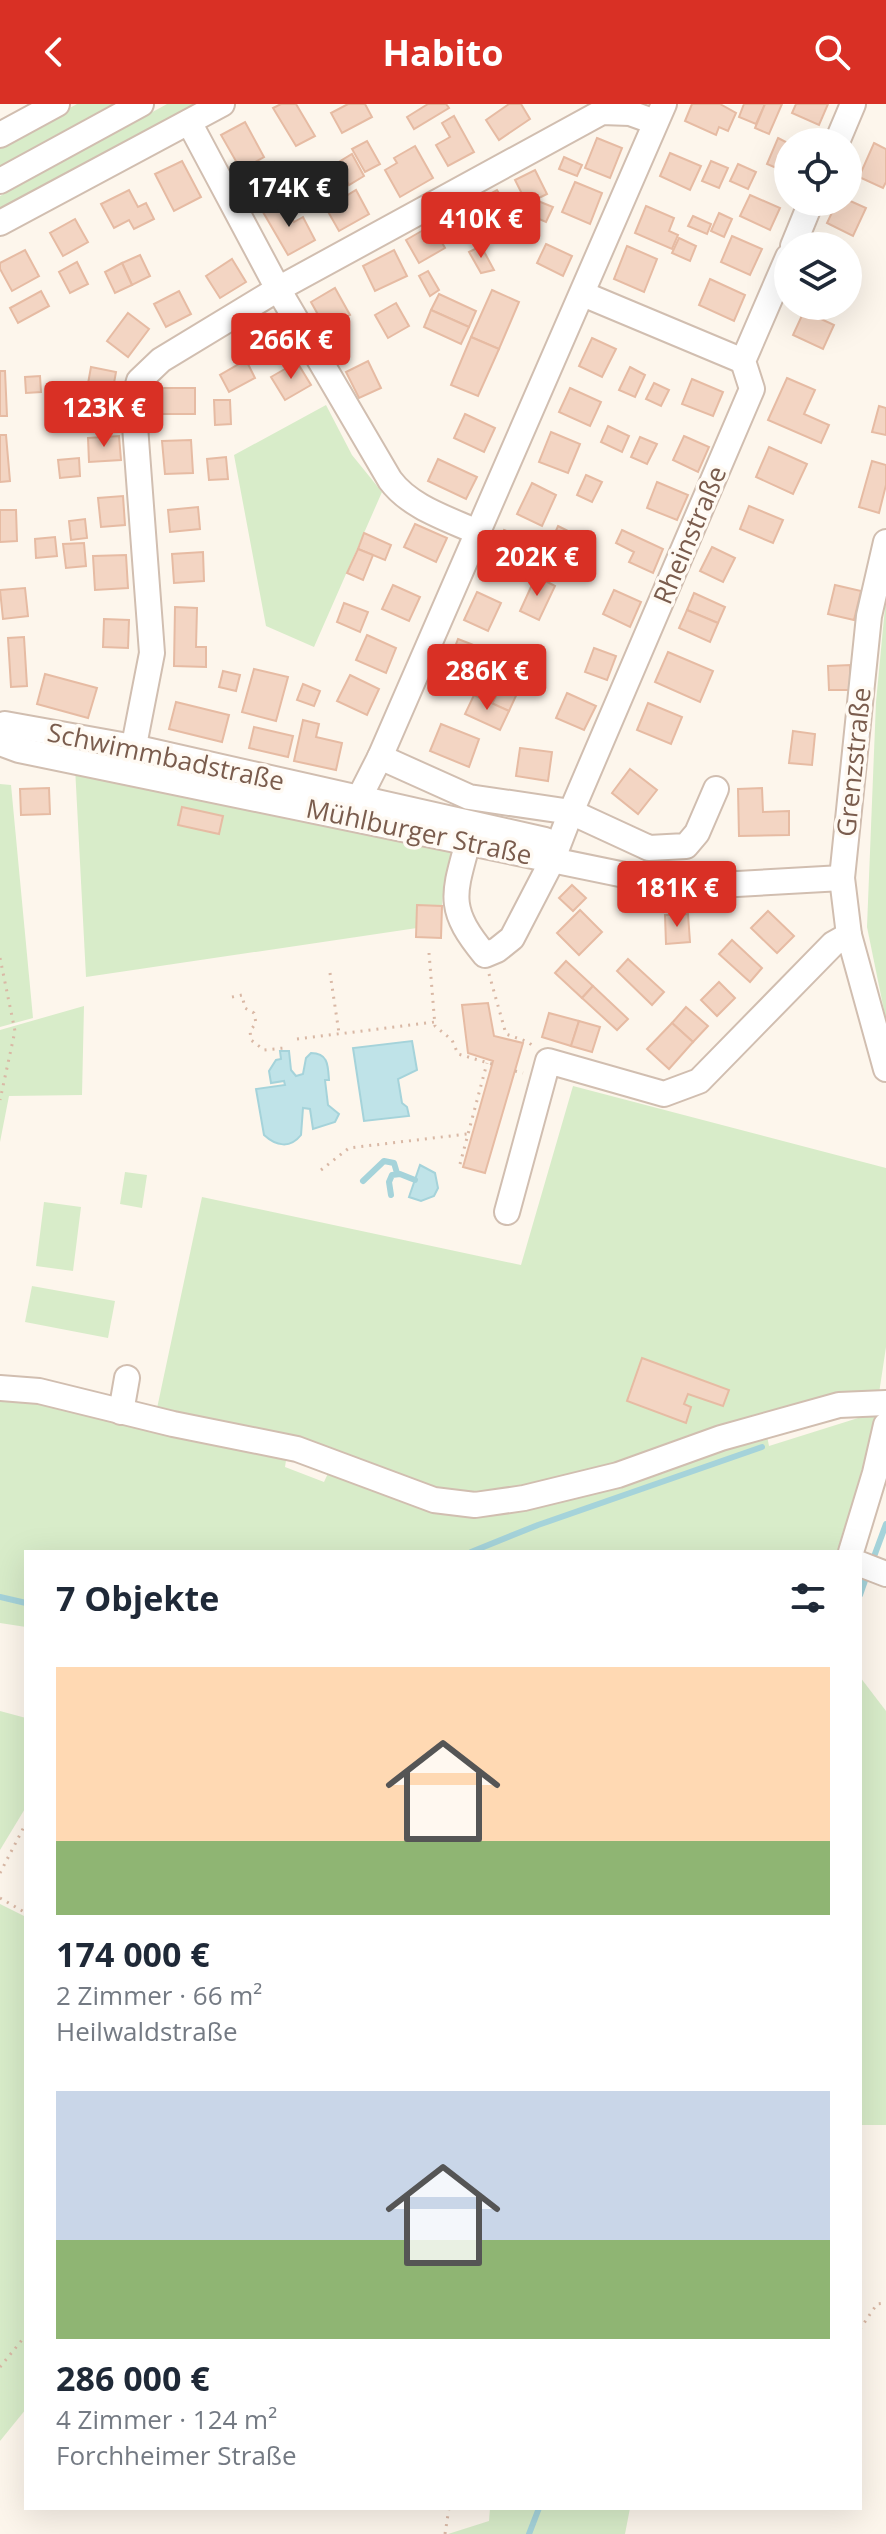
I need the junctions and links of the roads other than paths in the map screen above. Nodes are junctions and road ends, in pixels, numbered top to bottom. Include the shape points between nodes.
1 (57, 104) edge
2 (141, 104) edge
3 (222, 104) edge
4 (853, 104) edge
5 (19, 113) edge
6 (660, 113) edge
7 (189, 122) junction
8 (843, 128) edge
9 (0, 135) edge
10 (0, 181) edge
11 (0, 223) edge
12 (278, 289) junction
13 (774, 289) edge
14 (583, 294) junction
15 (743, 361) junction
16 (477, 532) junction
17 (886, 542) edge
18 (0, 728) edge
19 (0, 743) edge
20 (380, 757) junction
21 (131, 759) junction
22 (716, 789) dead end
23 (354, 807) junction
24 (571, 812) junction
25 (468, 842) junction
26 (552, 861) junction
27 (842, 878) junction
28 (849, 935) junction
29 (886, 1069) edge
30 (504, 1200) dead end
31 (127, 1378) dead end
32 (0, 1388) edge
33 (886, 1403) edge
34 (121, 1412) junction
35 (886, 1425) edge
36 (852, 1550) edge

1 - 5 street
2 - 10 street
3 - 7 street
4 - 8 street
5 - 9 street
6 - 12 street via 602,112
6 - 14 street
7 - 11 street
7 - 12 street
12 - 16 street via 400,494
12 - 21 street via 161,360 139,381 135,426 152,653
13 - 15 street
14 - 15 street
14 - 16 street
15 - 24 street, Rheinstraße via 752,389
16 - 20 street
17 - 27 street, Grenzstraße via 869,616
18 - 21 street, Schwimmbadstraße via 5,724
19 - 21 street via 19,750
20 - 23 street
20 - 24 street via 469,797
21 - 23 street, Schwimmbadstraße
22 - 24 street via 686,846 649,848
23 - 25 street, Mühlburger Straße
23 - 26 street, Schwimmbadstraße via 545,840
24 - 26 street, Rheinstraße
25 - 26 street, Mühlburger Straße
25 - 26 street, Rheinstraße via 456,887 457,912 485,955 512,938
26 - 27 street, Mühlburger Straße via 683,887
27 - 28 street, Grenzstraße
28 - 29 street, Grenzstraße
28 - 30 street via 833,944 699,1081 664,1094 548,1061
31 - 34 street
32 - 34 street via 39,1391
33 - 34 street via 839,1405 721,1438 618,1475 475,1505 434,1500 297,1449
35 - 36 street

